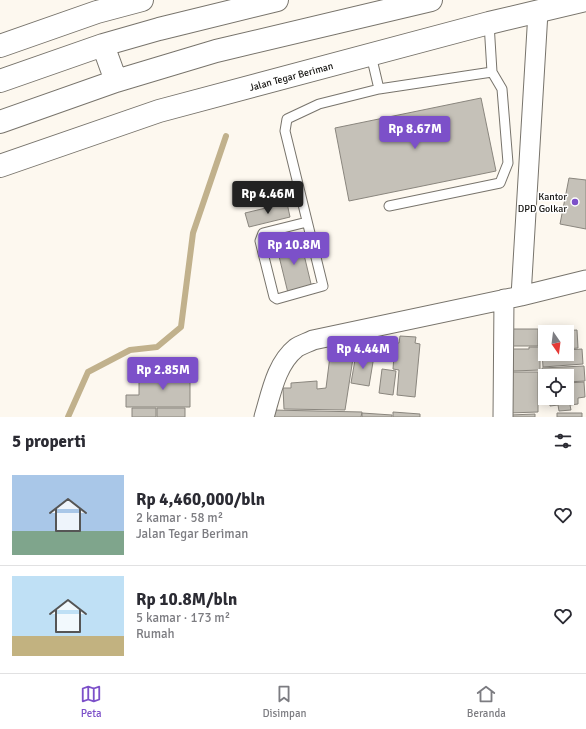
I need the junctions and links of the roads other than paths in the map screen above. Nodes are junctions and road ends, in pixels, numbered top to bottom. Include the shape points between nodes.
1 (142, 0) edge
2 (277, 0) edge
3 (431, 0) edge
4 (586, 0) edge
5 (538, 12) junction
6 (489, 24) junction
7 (103, 45) junction
8 (0, 46) edge
9 (370, 55) junction
10 (492, 72) junction
11 (0, 81) edge
12 (116, 81) junction
13 (379, 89) junction
14 (0, 122) edge
15 (0, 166) edge
16 (389, 206) dead end
17 (307, 222) junction
18 (586, 280) edge
19 (512, 298) junction
20 (264, 417) edge
21 (503, 417) edge

1 - 8 main road via 97,12
2 - 7 main road
3 - 12 main road via 216,50
4 - 5 main road, Jalan Tegar Beriman
5 - 6 main road, Jalan Tegar Beriman
5 - 19 street
6 - 9 main road, Jalan Tegar Beriman
6 - 10 lane
7 - 11 main road
7 - 12 main road
9 - 13 lane
9 - 15 main road, Jalan Tegar Beriman via 158,111
10 - 13 lane
10 - 16 lane via 502,89 508,163 500,184
12 - 14 main road
13 - 17 lane via 319,104 287,119 285,131
17 - 17 lane via 323,286 277,299 274,297 260,241 261,236 263,233
18 - 19 street
19 - 20 street via 313,340 296,348 285,359
19 - 21 street

